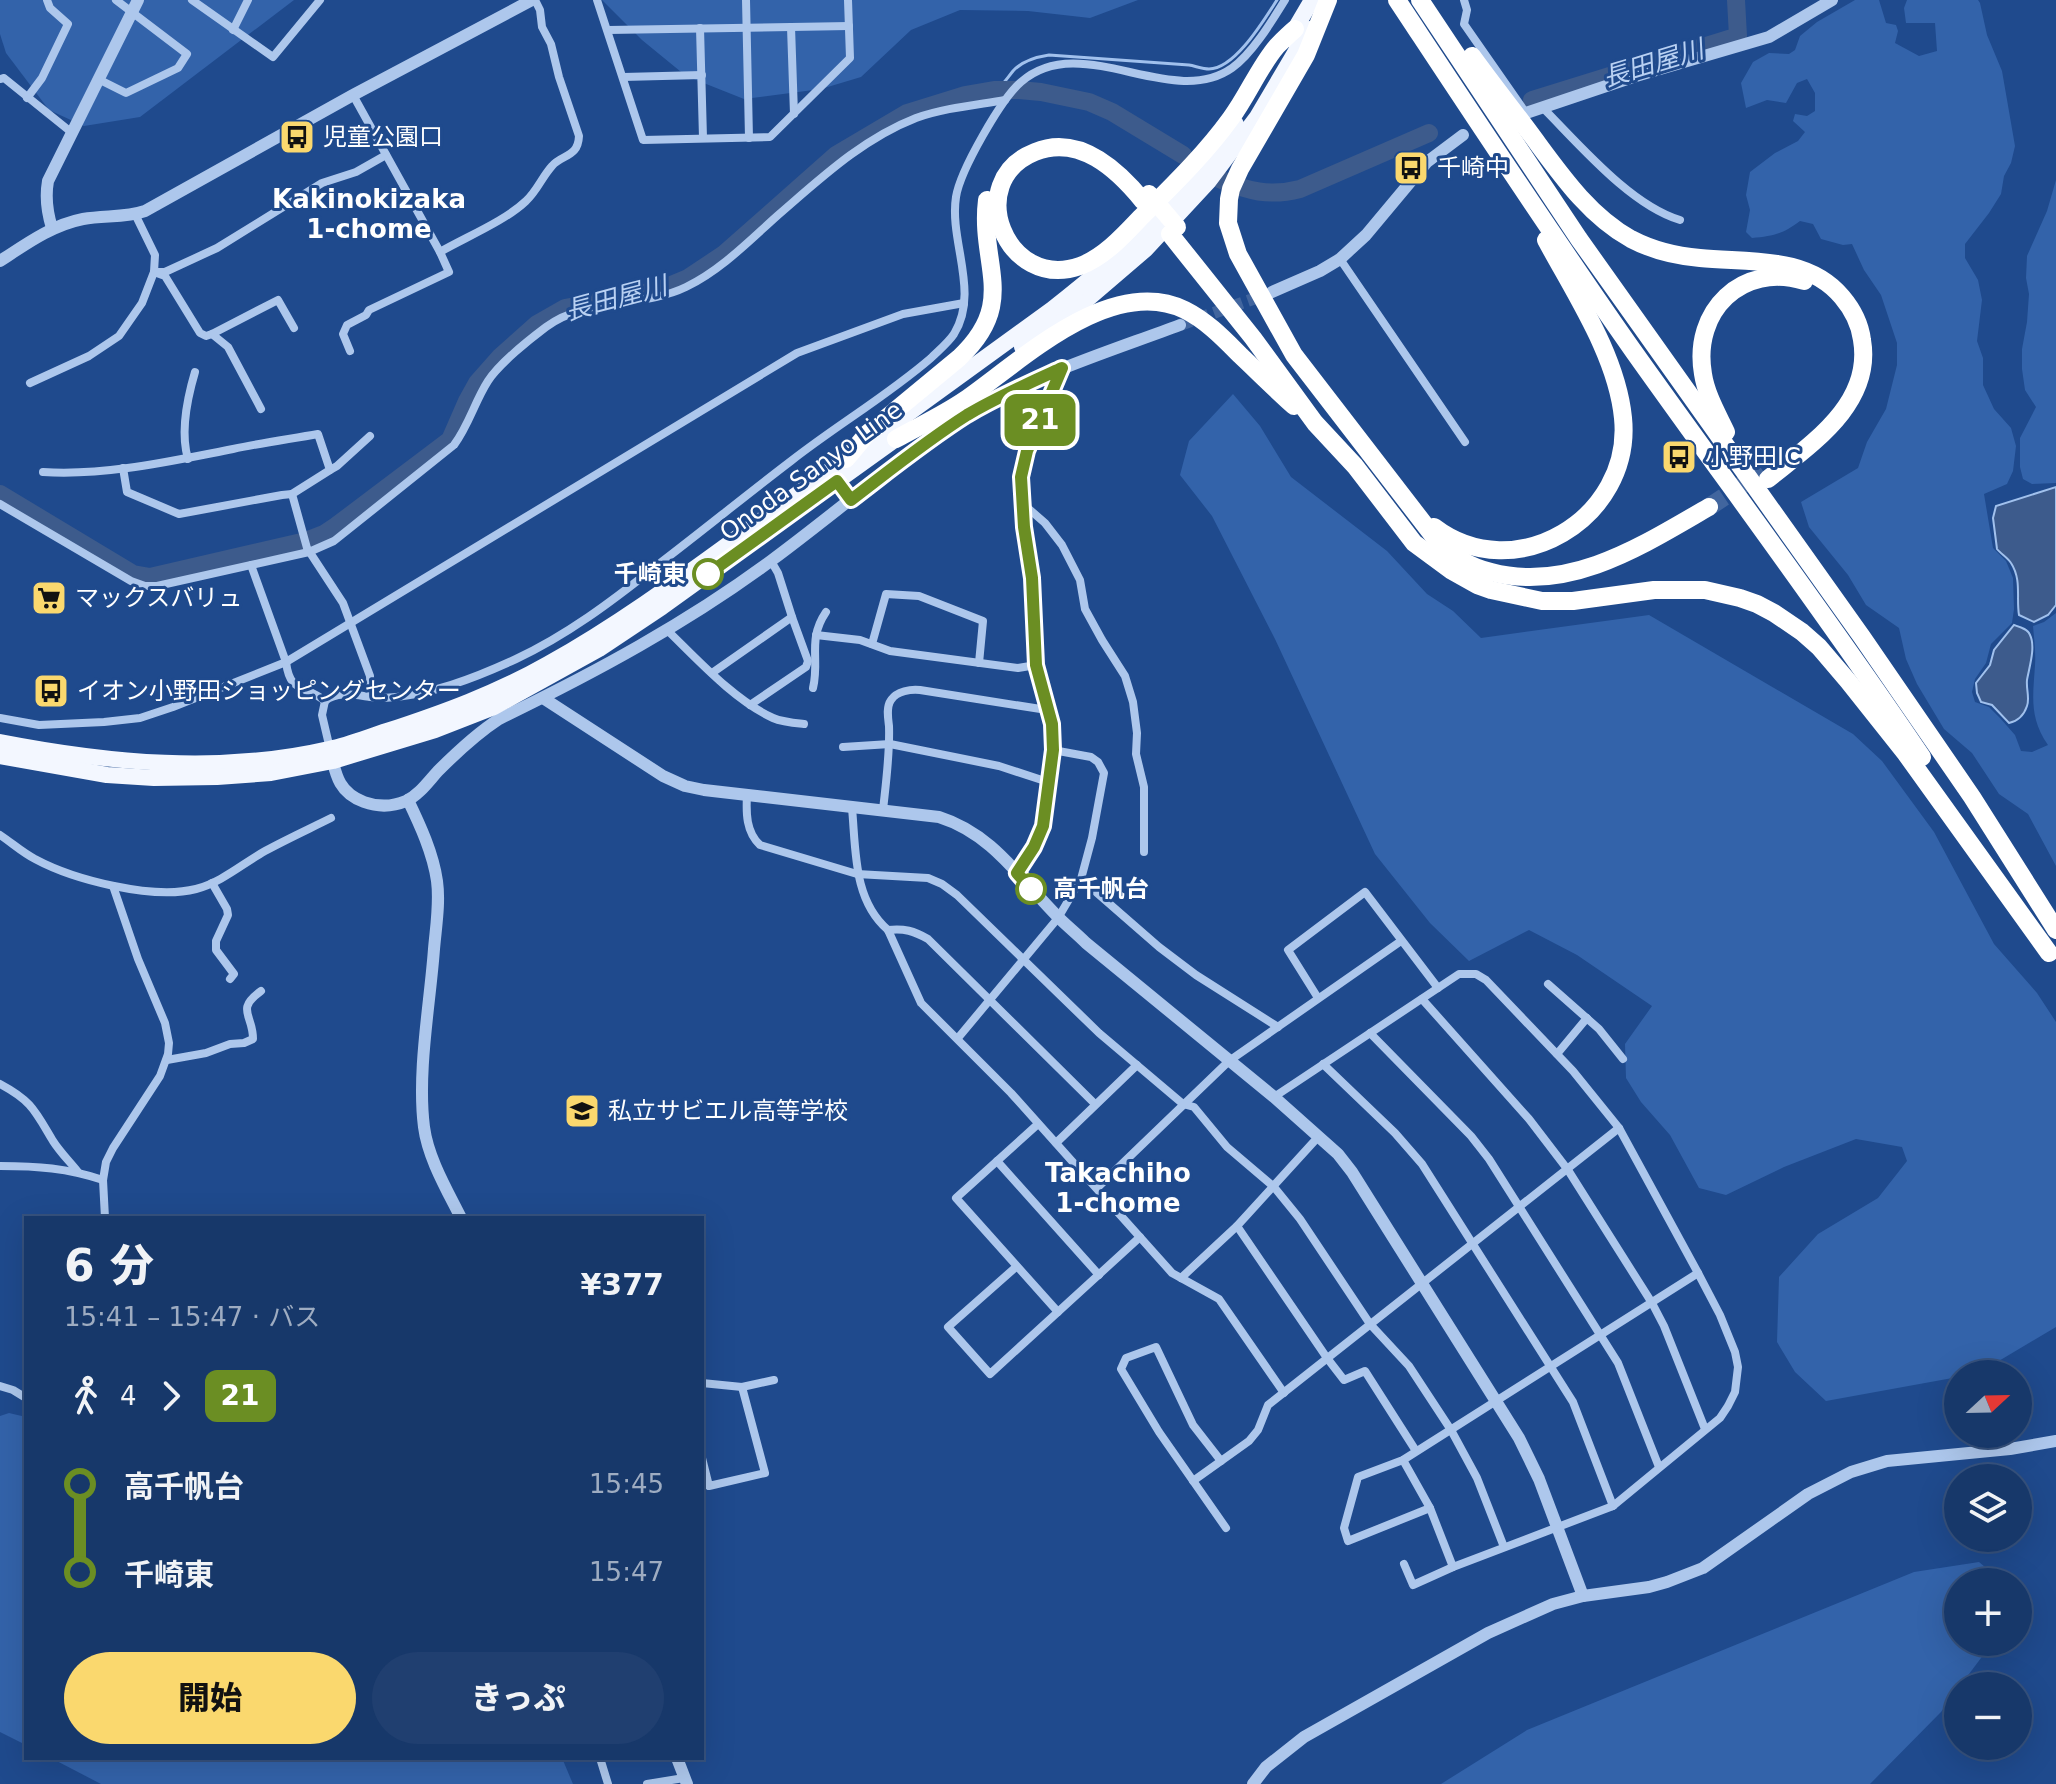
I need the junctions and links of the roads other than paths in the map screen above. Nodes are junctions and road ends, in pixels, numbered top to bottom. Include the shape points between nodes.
1 (47, 0) edge
2 (116, 0) edge
3 (194, 0) edge
4 (248, 0) edge
5 (320, 0) edge
6 (533, 0) edge
7 (597, 0) edge
8 (746, 0) edge
9 (848, 0) edge
10 (1285, 0) edge
11 (1312, 0) edge
12 (1327, 0) edge
13 (1397, 0) edge
14 (1420, 0) edge
15 (1431, 0) edge
16 (1464, 0) edge
17 (1832, 0) edge
18 (135, 6) edge
19 (849, 26) junction
20 (747, 27) junction
21 (791, 27) junction
22 (700, 28) junction
23 (1295, 29) junction
24 (233, 30) junction
25 (608, 30) junction
26 (702, 75) junction
27 (623, 77) junction
28 (0, 79) edge
29 (98, 79) junction
30 (353, 95) junction
31 (27, 98) junction
32 (1005, 100) junction
33 (1542, 107) junction
34 (1526, 113) joint
35 (794, 114) junction
36 (71, 132) junction
37 (1463, 135) dead end
38 (703, 138) junction
39 (749, 138) junction
40 (1494, 147) junction
41 (386, 155) junction
42 (1146, 197) junction
43 (135, 214) junction
44 (1680, 220) dead end
45 (52, 228) junction
46 (1174, 231) junction
47 (440, 252) junction
48 (1340, 259) junction
49 (0, 261) edge
50 (154, 272) junction
51 (1272, 292) tunnel mouth
52 (964, 303) junction
53 (1180, 325) tunnel mouth
54 (294, 328) dead end
55 (212, 334) junction
56 (350, 351) dead end
57 (1062, 368) junction
58 (195, 372) dead end
59 (30, 383) dead end
60 (261, 409) dead end
61 (1341, 415) junction
62 (1315, 423) junction
63 (370, 436) dead end
64 (896, 439) junction
65 (1465, 442) dead end
66 (188, 459) junction
67 (846, 459) junction
68 (123, 468) junction
69 (330, 470) junction
70 (43, 472) dead end
71 (837, 481) junction
72 (292, 494) junction
73 (851, 500) junction
74 (1022, 503) junction
75 (0, 504) edge
76 (1385, 504) junction
77 (1417, 514) junction
78 (1785, 530) junction
79 (308, 550) junction
80 (771, 561) junction
81 (251, 565) junction
82 (826, 612) dead end
83 (792, 617) junction
84 (350, 625) junction
85 (667, 630) junction
86 (816, 635) junction
87 (872, 644) junction
88 (286, 662) junction
89 (979, 663) junction
90 (1036, 665) junction
91 (712, 673) junction
92 (813, 688) dead end
93 (371, 697) junction
94 (543, 698) junction
95 (325, 701) junction
96 (750, 705) junction
97 (1047, 710) junction
98 (0, 718) edge
99 (804, 724) dead end
100 (0, 742) edge
101 (890, 744) junction
102 (843, 747) dead end
103 (1053, 750) junction
104 (331, 755) junction
105 (0, 756) edge
106 (1048, 782) junction
107 (747, 795) junction
108 (408, 800) junction
109 (852, 808) junction
110 (883, 810) junction
111 (331, 818) dead end
112 (0, 835) edge
113 (1144, 852) dead end
114 (1017, 873) junction
115 (857, 874) junction
116 (1081, 879) junction
117 (212, 883) junction
118 (113, 886) junction
119 (1058, 918) junction
120 (888, 930) junction
121 (2056, 930) edge
122 (1401, 941) junction
123 (2053, 959) edge
124 (1024, 960) junction
125 (230, 979) dead end
126 (1548, 984) dead end
127 (1438, 988) junction
128 (261, 991) dead end
129 (1318, 998) junction
130 (1422, 999) junction
131 (991, 1000) junction
132 (1587, 1018) junction
133 (1278, 1027) junction
134 (1370, 1033) junction
135 (958, 1038) junction
136 (1557, 1054) junction
137 (1623, 1059) dead end
138 (167, 1060) junction
139 (1229, 1061) junction
140 (1323, 1064) junction
141 (1137, 1065) junction
142 (0, 1084) edge
143 (1274, 1097) junction
144 (1095, 1104) junction
145 (1183, 1104) junction
146 (1038, 1124) junction
147 (1619, 1128) junction
148 (1319, 1136) junction
149 (1056, 1143) junction
150 (997, 1161) junction
151 (0, 1166) edge
152 (1568, 1170) junction
153 (78, 1172) junction
154 (103, 1180) junction
155 (1274, 1187) junction
156 (1097, 1188) junction
157 (1520, 1207) junction
158 (105, 1216) edge
159 (460, 1216) edge
160 (1237, 1226) junction
161 (1140, 1237) junction
162 (1473, 1243) junction
163 (1016, 1267) junction
164 (1698, 1273) junction
165 (1099, 1275) junction
166 (1181, 1278) junction
167 (1424, 1283) junction
168 (1652, 1303) junction
169 (1058, 1312) junction
170 (1370, 1324) junction
171 (1600, 1335) junction
172 (1327, 1358) junction
173 (1550, 1368) junction
174 (774, 1380) dead end
175 (704, 1383) edge
176 (0, 1386) edge
177 (742, 1387) junction
178 (1284, 1393) junction
179 (24, 1397) edge
180 (1497, 1401) junction
181 (1705, 1429) junction
182 (1451, 1430) junction
183 (2056, 1441) edge
184 (1416, 1451) junction
185 (1403, 1460) junction
186 (1221, 1461) junction
187 (704, 1466) edge
188 (1659, 1467) junction
189 (1193, 1481) junction
190 (1613, 1506) junction
191 (1430, 1508) junction
192 (1558, 1527) junction
193 (1226, 1528) dead end
194 (1504, 1547) junction
195 (1404, 1564) dead end
196 (1453, 1567) junction
197 (1583, 1596) junction
198 (601, 1760) edge
199 (678, 1760) edge
200 (686, 1781) edge
201 (608, 1784) edge
202 (649, 1784) edge
203 (1253, 1784) edge

1 - 31 street via 68,24
2 - 18 street
3 - 24 street
4 - 24 street
5 - 24 street via 273,57
6 - 30 street
6 - 47 street via 579,144 553,164 514,210
7 - 25 street
8 - 20 street
9 - 19 street
10 - 32 street via 1245,56 1217,76 1189,81 1069,63 1034,73
11 - 23 main road, Onoda Sanyo Line
12 - 61 highway via 1306,55 1240,169 1229,199 1228,223 1238,254 1294,355
12 - 64 main road, Onoda Sanyo Line via 1257,117 1209,181 1145,250 1089,298
13 - 40 highway
14 - 78 highway via 1579,239
15 - 78 highway via 1554,166 1603,221 1659,251 1800,268 1826,282 1848,304 1863,345 1853,398 1809,445 1766,475 1835,407 1852,377 1855,347 1847,321 1830,297 1784,276 1733,290 1711,315 1704,335 1705,385
16 - 34 street via 1464,24
17 - 33 street via 1769,37
18 - 29 street
18 - 29 street via 187,54 178,68 126,93
19 - 21 street
19 - 35 street via 850,58
20 - 21 street
20 - 22 street
20 - 39 street
21 - 35 street
22 - 25 street
22 - 26 street
23 - 42 highway via 1277,46 1210,145 1104,253 1071,269 1032,263 1010,247 997,209 1001,186 1014,166 1029,154 1052,147 1081,151 1100,161
23 - 67 main road, Onoda Sanyo Line via 1223,143 1135,241 1051,310
25 - 27 street
26 - 27 street
26 - 38 street
27 - 38 street via 643,140
28 - 31 street
29 - 36 street
30 - 41 street
30 - 43 street
31 - 36 street
32 - 52 street via 969,161 956,196
32 - 79 street via 931,114 886,132 838,163 726,261 683,289 572,313 547,326 491,377 454,445 334,541
33 - 34 street
33 - 44 street via 1638,198
35 - 39 street via 770,137
36 - 45 street via 48,181
37 - 48 street via 1427,162
38 - 39 street
40 - 77 highway via 1609,362 1624,421 1622,449 1611,483 1588,514 1559,535 1531,546 1470,546 1450,539
40 - 123 highway via 1882,697
41 - 47 street
41 - 50 street via 322,183 217,248
42 - 46 highway, bridge
42 - 67 highway via 1123,165 1089,142 1049,137 1014,152 1000,167 988,195 993,290 984,329 971,347 867,434
43 - 45 street
43 - 50 street via 155,255
45 - 49 street
46 - 61 highway via 1276,354
46 - 62 highway
47 - 56 street via 449,272 347,325 343,334
48 - 51 street
48 - 65 street
50 - 55 street via 165,276 200,333
50 - 59 street via 142,303 119,336
52 - 84 street via 903,314 797,353
52 - 93 street via 954,334 930,359 581,622 535,650 469,678 421,692
53 - 57 street
54 - 55 street via 278,300
55 - 60 street via 228,347
57 - 73 street via 969,414
57 - 74 street via 1027,451
58 - 66 street via 187,397
61 - 77 highway
62 - 64 highway via 1205,323 1181,308 1144,302 1108,308 1068,326 961,403
62 - 76 highway
63 - 69 street
64 - 71 main road, Onoda Sanyo Line
66 - 68 street
66 - 69 street via 318,434
67 - 104 main road, Onoda Sanyo Line via 652,598 548,664 462,705
68 - 70 street
68 - 72 street via 127,492 179,514
69 - 72 street
71 - 73 street
71 - 104 main road, Onoda Sanyo Line via 662,607 547,679 435,730
72 - 79 street
73 - 80 street
74 - 90 street
74 - 113 street via 1062,545 1080,580 1085,609 1125,676 1144,787
75 - 81 street via 145,586
76 - 77 highway via 1419,542 1461,570 1498,584 1532,587 1603,571 1669,541 1712,511 1613,558 1569,574 1537,578 1497,574 1461,560 1438,542
76 - 123 highway via 1414,543 1452,571 1491,590 1542,601 1705,590 1757,604 1788,621 1819,647 1906,754
78 - 121 highway via 1972,797
79 - 81 street
79 - 84 street via 343,603
80 - 83 street
80 - 85 street
81 - 88 street
82 - 86 street
83 - 91 street
83 - 96 street via 806,667
84 - 88 street
84 - 93 street via 370,676
85 - 91 street
85 - 94 street
86 - 87 street
86 - 92 street
87 - 89 street
87 - 89 street via 886,594 919,596 983,621
88 - 95 street via 291,683
88 - 98 street via 140,718 39,725
89 - 90 street
90 - 97 street
91 - 96 street
93 - 95 street via 341,694
94 - 107 street via 663,776 685,786
94 - 108 street via 484,729
95 - 104 street via 322,715
96 - 99 street via 776,719
97 - 101 street via 910,689 891,700
97 - 103 street
100 - 104 main road, Onoda Sanyo Line via 57,753 170,762
101 - 102 street
101 - 106 street via 999,766
101 - 110 street
103 - 106 street
103 - 116 street via 1091,757 1104,773
104 - 105 main road, Onoda Sanyo Line via 271,773 154,778
104 - 108 street via 337,780 361,801 383,806
106 - 114 street via 1043,826
107 - 109 street
107 - 115 street via 751,837 760,845
108 - 159 street via 432,861 438,901 424,1129
109 - 110 street
109 - 115 street
110 - 114 street via 955,822 987,841
111 - 117 street
112 - 118 street via 36,859
114 - 119 street
115 - 120 street via 870,908
115 - 124 street via 928,878 942,884
116 - 119 street
116 - 133 street via 1196,975
117 - 118 street via 180,891
117 - 125 street via 228,915 216,950 234,974
118 - 138 street via 165,1023
119 - 124 street
119 - 139 street
120 - 131 street via 903,928 928,939
120 - 135 street via 921,1003
122 - 127 street
122 - 129 street
122 - 129 street via 1365,892 1288,950
124 - 131 street
124 - 141 street
126 - 132 street
127 - 130 street
127 - 136 street via 1459,974 1476,974
128 - 138 street via 247,1004 253,1039
129 - 133 street
130 - 134 street
130 - 152 street
131 - 135 street
131 - 144 street
132 - 136 street
132 - 137 street
133 - 139 street
134 - 140 street
134 - 157 street via 1471,1136
135 - 146 street
136 - 147 street
138 - 154 street via 113,1148
139 - 143 street
139 - 145 street
140 - 143 street
140 - 162 street via 1422,1164
141 - 144 street
141 - 145 street
142 - 153 street via 35,1109
143 - 148 street
144 - 149 street
145 - 155 street via 1194,1107 1227,1147
145 - 156 street
146 - 149 street
146 - 150 street
147 - 152 street
147 - 164 street
148 - 155 street
148 - 167 street via 1352,1172
149 - 156 street
150 - 163 street via 956,1198
150 - 165 street
151 - 153 street
152 - 157 street
152 - 168 street
153 - 154 street
154 - 158 street
155 - 160 street
155 - 170 street
156 - 161 street
157 - 162 street
157 - 171 street
160 - 166 street
160 - 172 street
161 - 165 street
161 - 166 street
162 - 167 street
162 - 173 street
163 - 169 street
163 - 169 street via 948,1327 990,1374
164 - 168 street
164 - 181 street via 1738,1367 1728,1406
165 - 169 street
166 - 178 street via 1219,1299
167 - 170 street
167 - 180 street
168 - 171 street
168 - 181 street
170 - 172 street
170 - 182 street via 1409,1366
171 - 173 street
171 - 188 street via 1618,1363
172 - 178 street
172 - 184 street via 1344,1380 1365,1371
173 - 180 street
173 - 190 street via 1573,1402
174 - 177 street
175 - 177 street
176 - 179 street
177 - 187 street via 765,1473 709,1486
178 - 186 street via 1268,1405 1249,1441
180 - 182 street
180 - 192 street
181 - 188 street
182 - 184 street
182 - 194 street
183 - 197 street via 1869,1466 1808,1494 1703,1568 1649,1587
184 - 185 street
185 - 191 street
185 - 191 street via 1358,1477 1344,1528 1348,1541
186 - 189 street
186 - 189 street via 1193,1425 1156,1347 1126,1358 1121,1369
188 - 190 street
189 - 193 street
190 - 192 street
191 - 196 street
192 - 194 street
192 - 197 street
194 - 196 street
195 - 196 street via 1413,1585
197 - 203 street via 1553,1604 1455,1650 1304,1737
198 - 201 street
199 - 200 street
200 - 202 street

